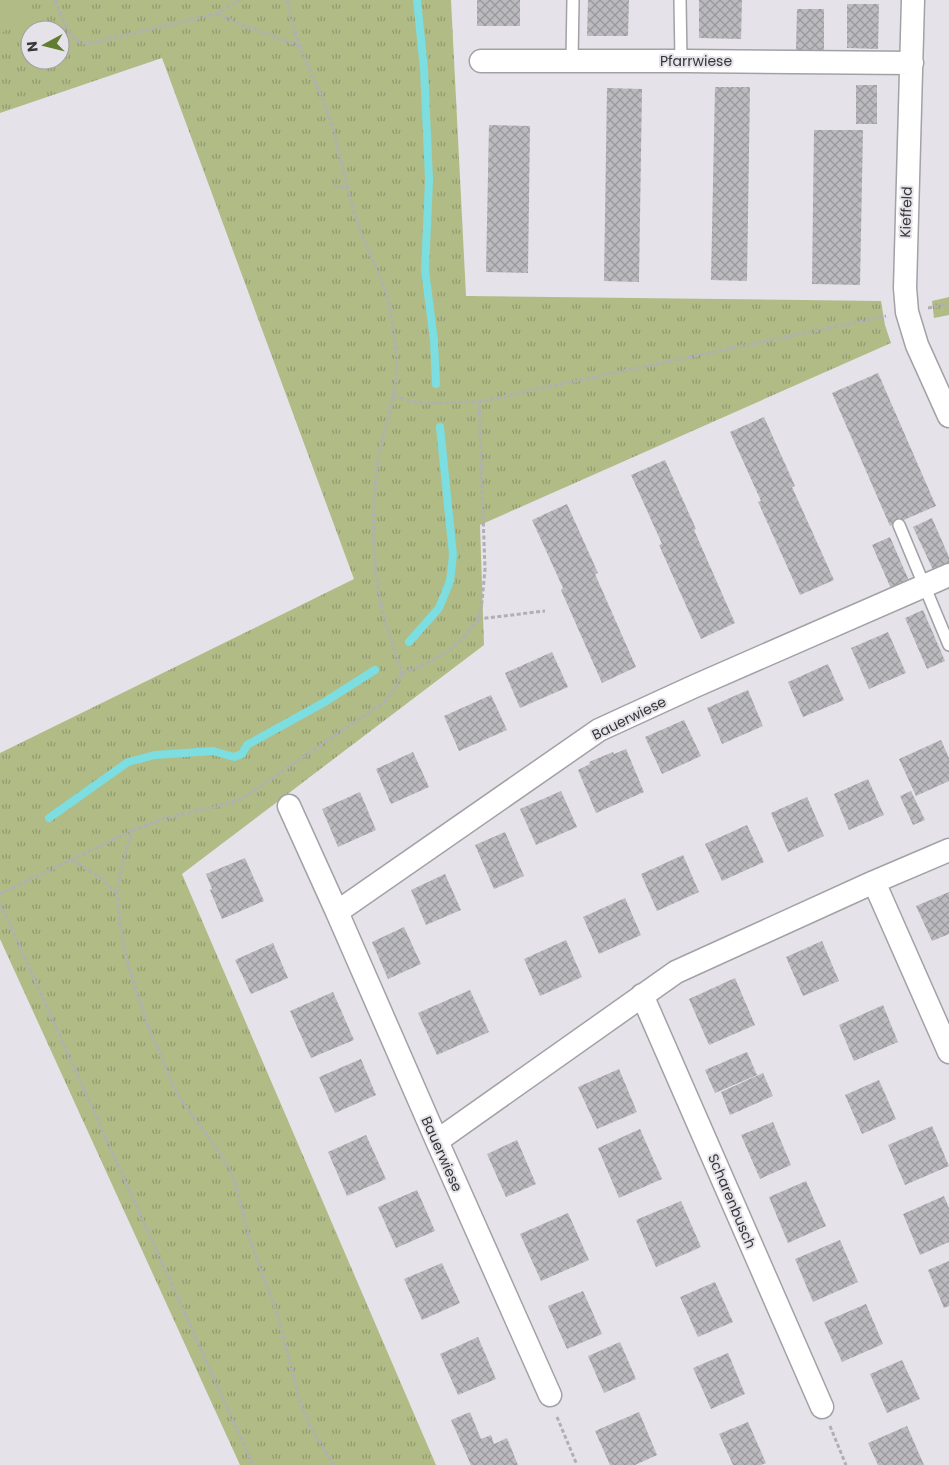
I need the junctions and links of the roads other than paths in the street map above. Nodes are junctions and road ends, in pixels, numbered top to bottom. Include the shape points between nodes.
1 (573, 0) edge
2 (680, 0) edge
3 (913, 0) edge
4 (481, 61) dead end
5 (572, 61) junction
6 (681, 61) junction
7 (912, 63) junction
8 (949, 416) edge
9 (899, 525) dead end
10 (949, 575) edge
11 (924, 586) junction
12 (949, 645) edge
13 (289, 806) dead end
14 (949, 850) edge
15 (874, 882) junction
16 (337, 912) junction
17 (642, 995) junction
18 (949, 1052) edge
19 (437, 1141) junction
20 (550, 1395) road end
21 (822, 1408) road end

1 - 5 lane
2 - 6 lane
3 - 7 street, Kieffeld
4 - 5 street, Pfarrwiese
5 - 6 street, Pfarrwiese
6 - 7 street, Pfarrwiese
7 - 8 street, Kieffeld via 905,288 917,345
9 - 11 lane
10 - 11 street, Bauerwiese
11 - 12 lane
11 - 16 street, Bauerwiese via 599,730
13 - 16 street, Bauerwiese
14 - 15 street
15 - 17 street via 676,972
15 - 18 street
16 - 19 street, Bauerwiese
17 - 19 street
17 - 21 street, Scharenbusch
19 - 20 street, Bauerwiese

